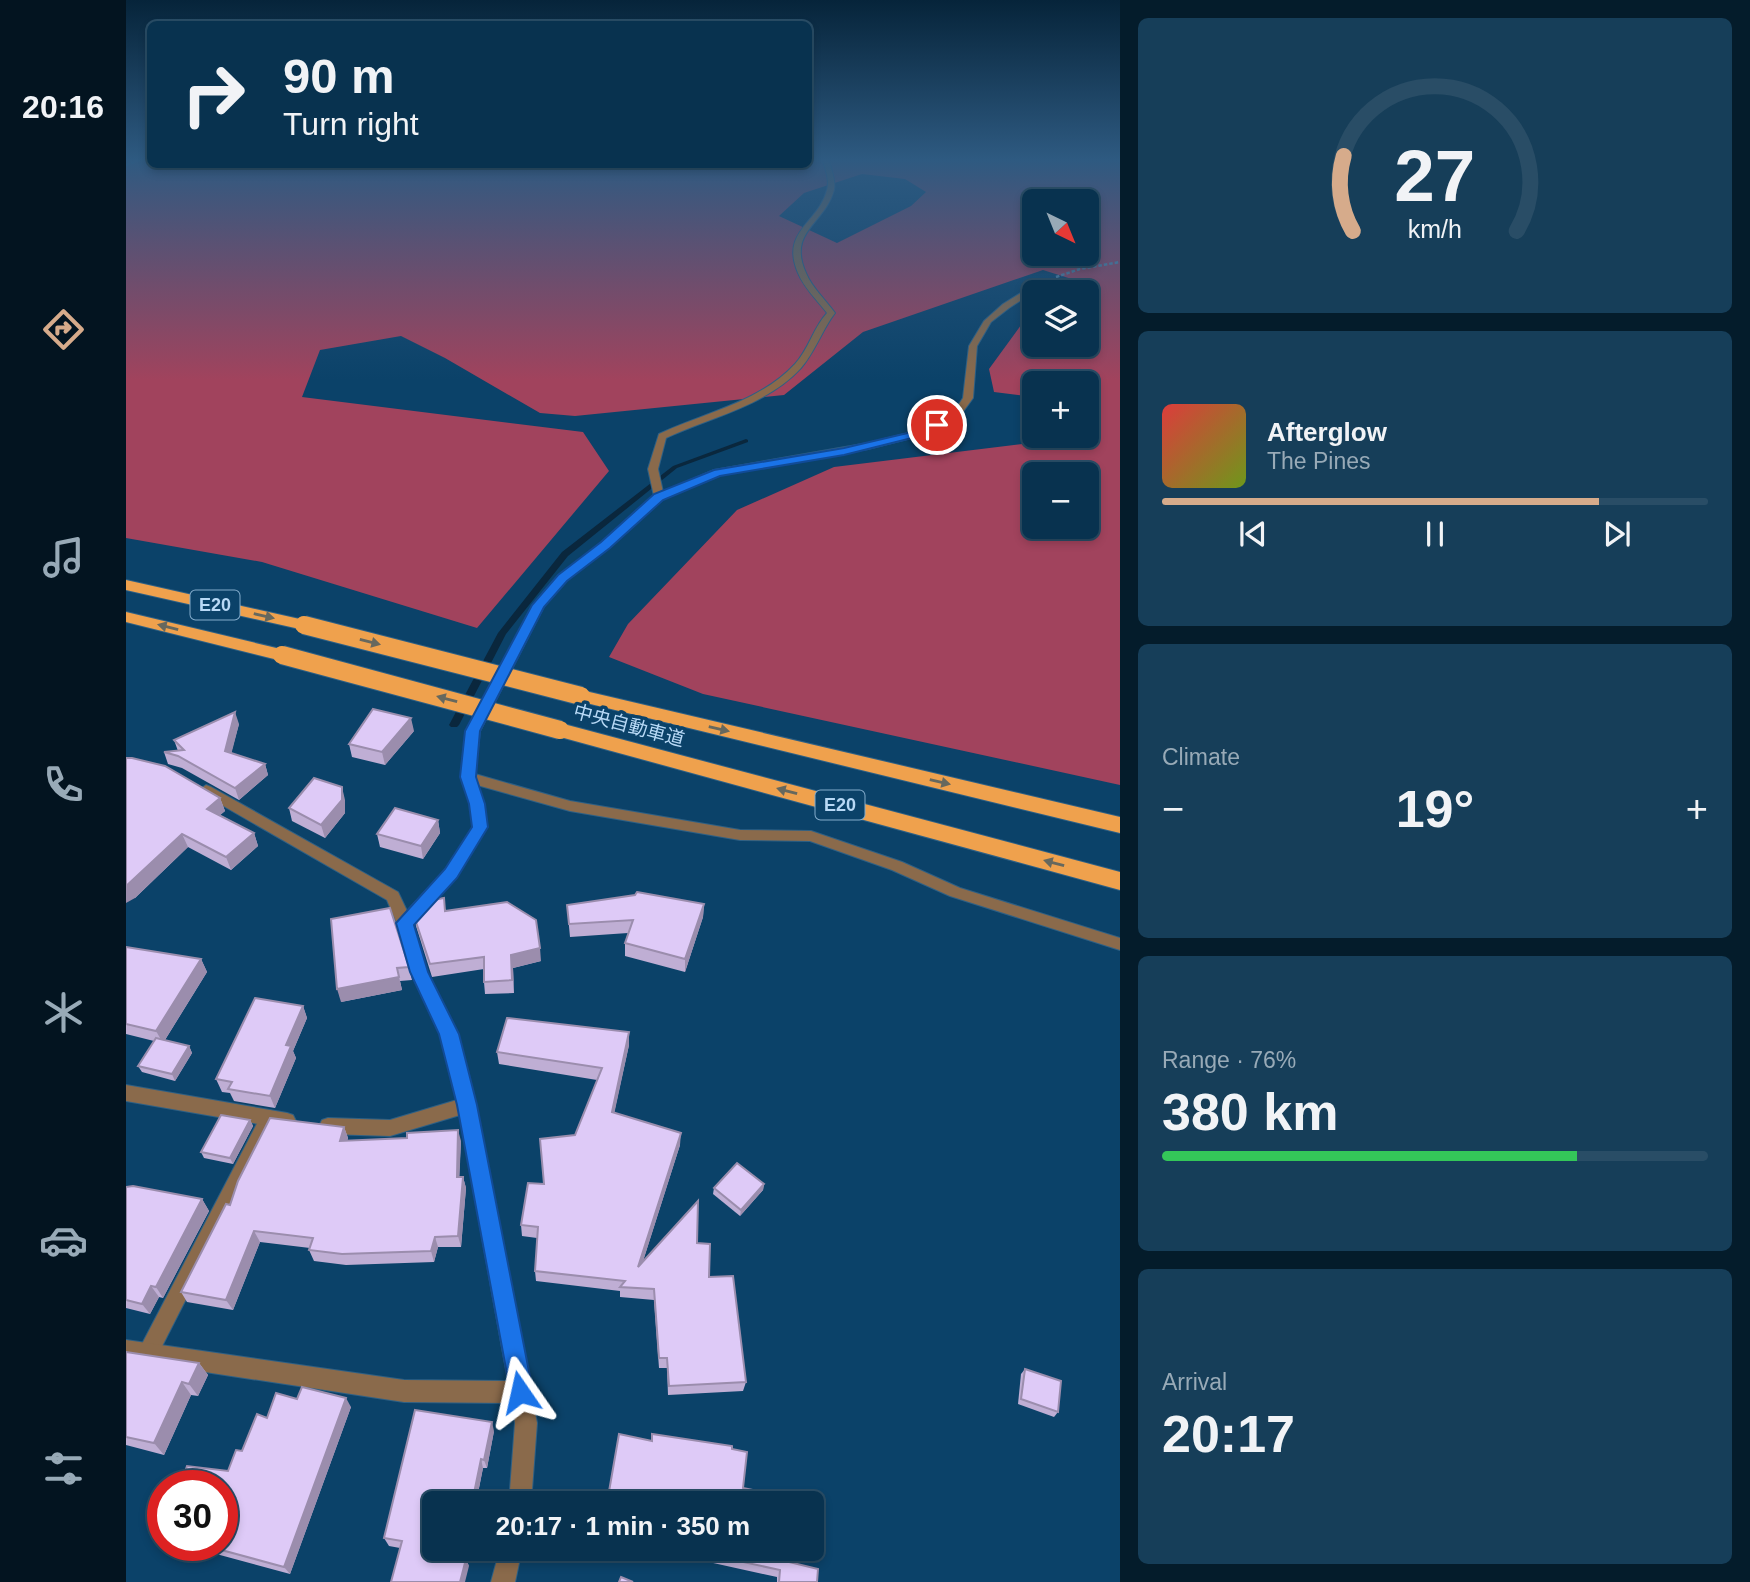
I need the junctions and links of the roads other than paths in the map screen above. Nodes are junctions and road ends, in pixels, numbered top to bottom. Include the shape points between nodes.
1 (802, 232) edge
2 (1022, 296) edge
3 (659, 497) junction
4 (126, 585) edge
5 (126, 617) edge
6 (468, 777) junction
7 (188, 780) edge
8 (1120, 825) edge
9 (1120, 881) edge
10 (405, 923) junction
11 (1120, 944) edge
12 (126, 1093) edge
13 (467, 1105) junction
14 (269, 1118) junction
15 (126, 1350) edge
16 (148, 1353) junction
17 (520, 1392) junction
18 (521, 1491) edge
19 (508, 1561) edge
20 (503, 1582) edge

1 - 3 street via 795,247 803,274 831,313 813,348 795,370 763,393 662,436 653,468
2 - 3 street via 988,321 973,346 968,398 954,418 920,433 869,446 718,472
3 - 6 street via 562,578 538,605 473,731
4 -> 8 highway, 中央自動車道 / E20, bridge
9 -> 5 highway, 中央自動車道 / E20, bridge
6 - 10 street via 480,827 451,873
6 - 11 street via 570,806 740,835 811,836 955,892
7 - 10 street via 393,896
10 - 13 street via 419,972 449,1034
12 - 14 street
13 - 14 street via 390,1128
13 - 17 street
14 - 16 street
15 - 16 street
16 - 17 street via 404,1391
17 - 18 street via 526,1423
19 - 20 street

